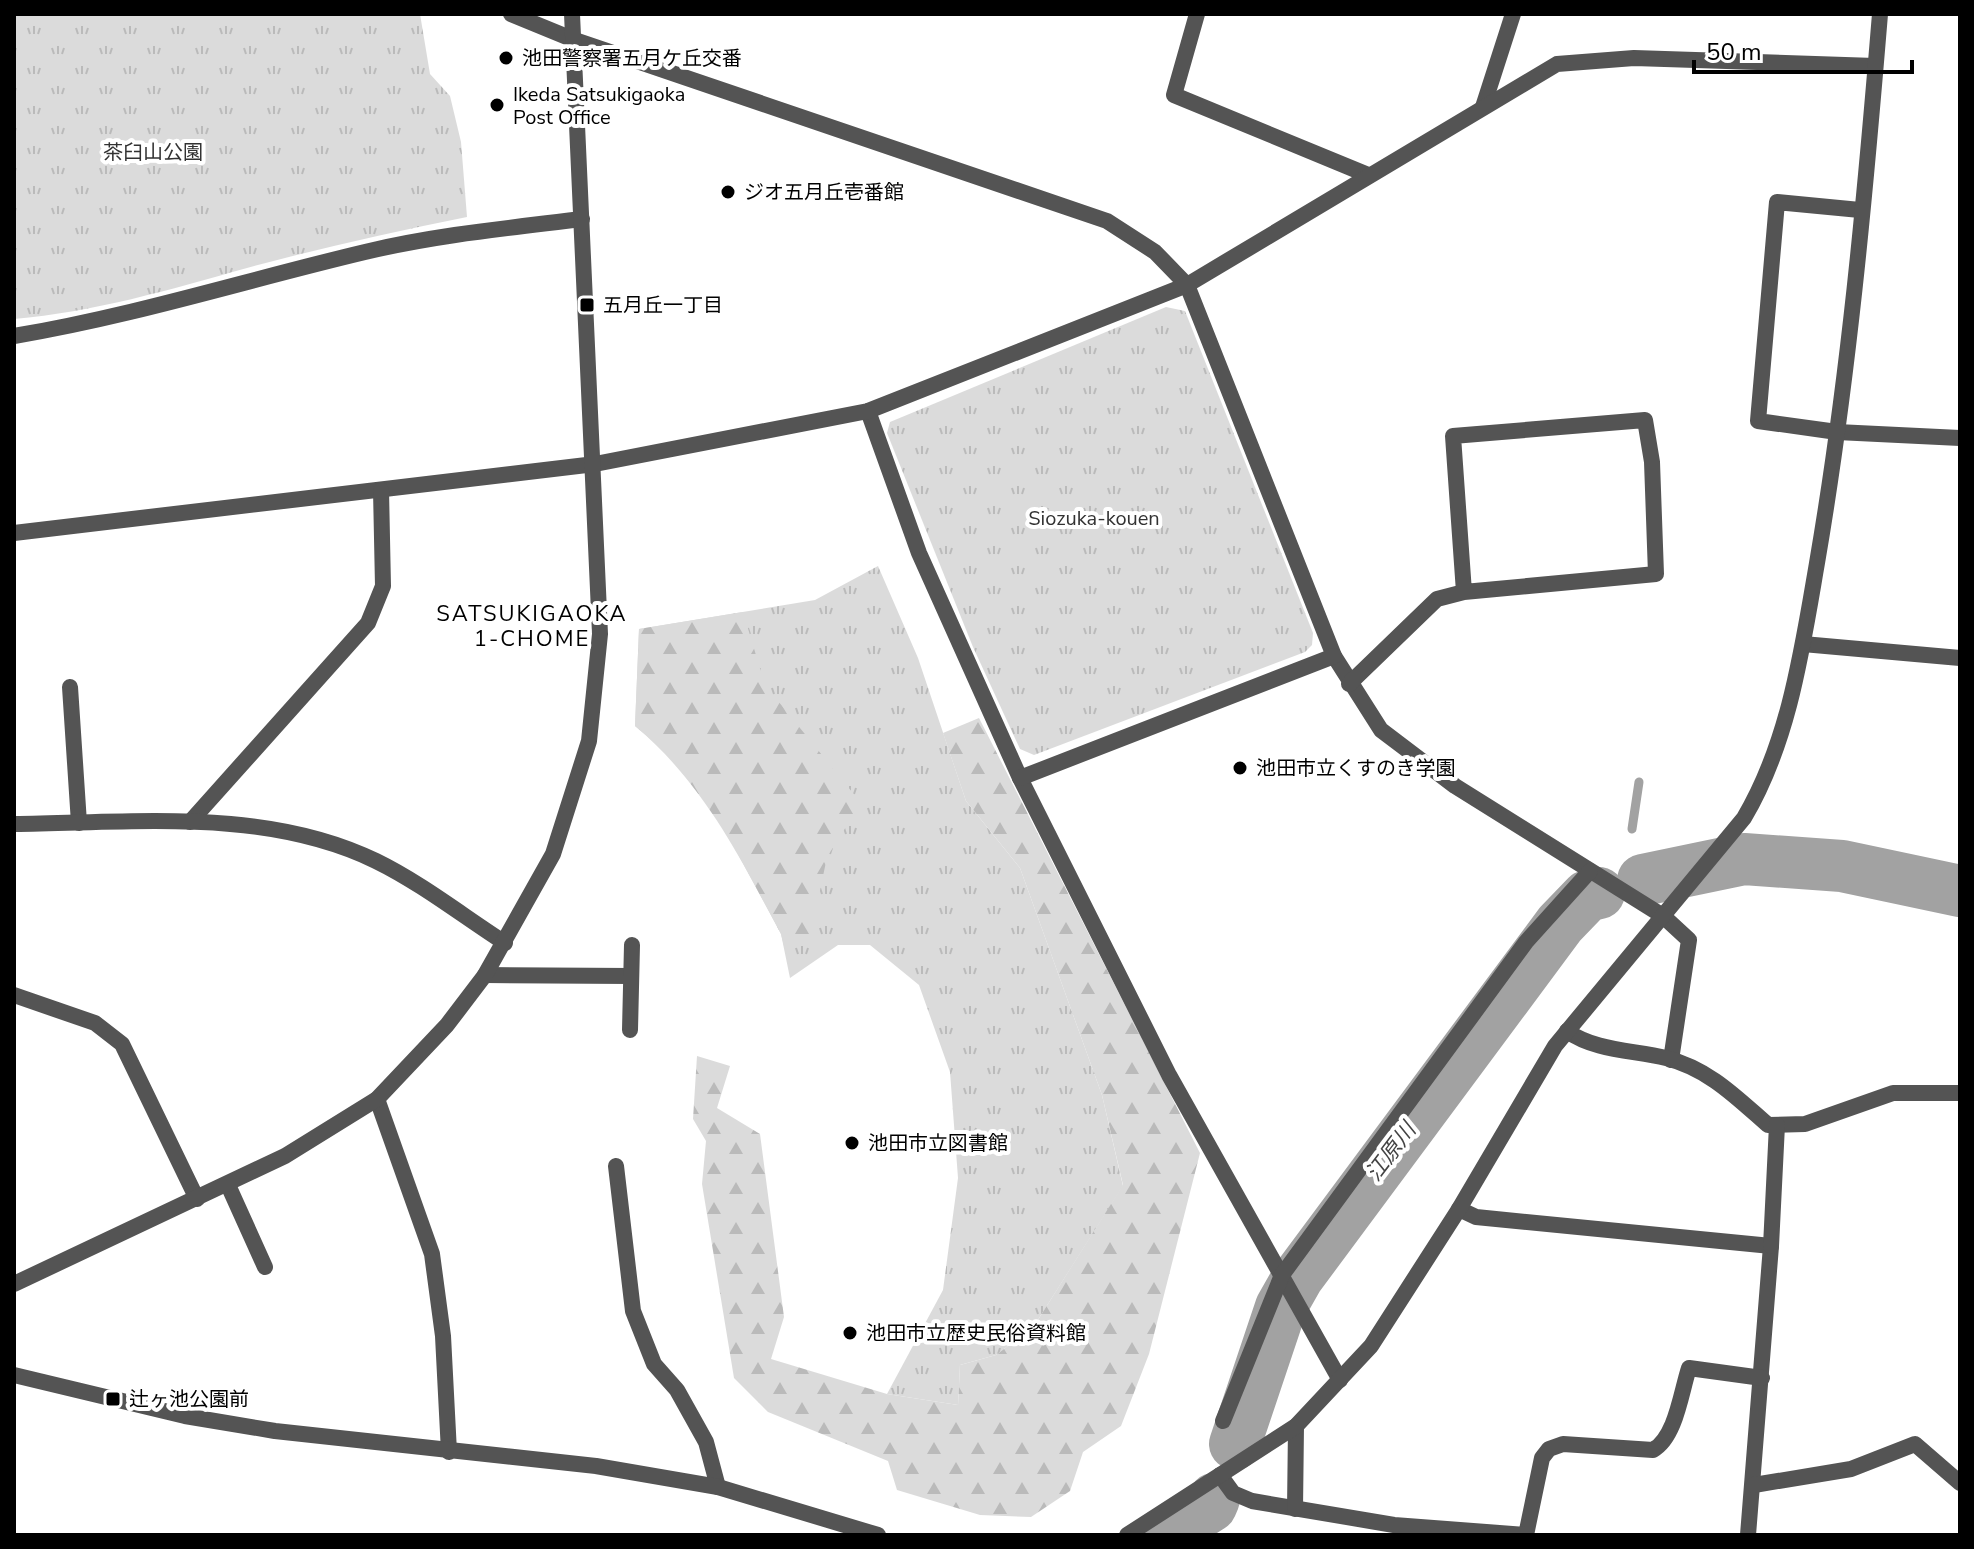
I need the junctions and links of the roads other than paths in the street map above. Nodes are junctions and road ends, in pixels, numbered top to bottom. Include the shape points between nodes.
1 (511, 14) edge
2 (572, 14) edge
3 (1197, 14) edge
4 (1513, 14) edge
5 (1880, 14) edge
6 (572, 39) junction
7 (1875, 66) junction
8 (1483, 107) junction
9 (1368, 175) junction
10 (1860, 210) junction
11 (582, 219) junction
12 (1187, 285) junction
13 (14, 336) edge
14 (868, 411) junction
15 (1837, 432) junction
16 (1960, 438) edge
17 (595, 464) junction
18 (381, 490) junction
19 (14, 533) edge
20 (1464, 592) junction
21 (1803, 644) junction
22 (1334, 656) junction
23 (1960, 658) edge
24 (1349, 684) junction
25 (70, 687) dead end
26 (1020, 778) junction
27 (190, 822) junction
28 (79, 823) junction
29 (14, 824) edge
30 (1590, 871) junction
31 (1663, 916) junction
32 (505, 943) junction
33 (632, 945) dead end
34 (485, 975) junction
35 (631, 976) junction
36 (14, 995) edge
37 (630, 1030) dead end
38 (1567, 1031) junction
39 (1671, 1060) junction
40 (1960, 1093) edge
41 (377, 1099) junction
42 (1777, 1125) junction
43 (616, 1166) dead end
44 (228, 1185) junction
45 (197, 1199) junction
46 (1459, 1209) junction
47 (1771, 1246) junction
48 (265, 1267) dead end
49 (14, 1284) edge
50 (1288, 1286) junction
51 (14, 1375) edge
52 (1762, 1378) junction
53 (1340, 1380) junction
54 (1223, 1421) dead end
55 (1296, 1426) junction
56 (449, 1452) junction
57 (1220, 1475) junction
58 (1960, 1483) edge
59 (1754, 1485) junction
60 (718, 1487) junction
61 (1295, 1509) junction
62 (878, 1535) edge
63 (1127, 1535) edge
64 (1748, 1535) edge

1 - 6 street
2 - 6 street
3 - 9 street via 1174,95
4 - 8 street
5 - 7 street
6 - 11 street
6 - 12 street via 1107,221 1155,252
7 - 8 street via 1634,58 1557,64
7 - 10 street
8 - 9 street
9 - 12 street
10 - 15 street
10 - 15 street via 1777,202 1758,421
11 - 13 street via 470,232 367,252 100,322
11 - 17 street
12 - 14 street
12 - 22 street
14 - 17 street
14 - 26 street via 919,553
15 - 16 street
15 - 21 street
17 - 18 street
17 - 32 street via 600,634 589,741 553,854
18 - 19 street
18 - 27 street via 383,586 368,623
20 - 20 street via 1656,574 1645,420 1453,436
20 - 24 street via 1437,599
21 - 23 street
21 - 31 street via 1764,784 1744,818
22 - 24 street
22 - 26 street
24 - 30 street via 1381,730 1455,786
25 - 28 street
26 - 50 street via 1169,1075
27 - 28 street
27 - 32 street via 289,830 376,861
28 - 29 street
30 - 31 street
30 - 50 street via 1526,942
31 - 38 street
31 - 39 street via 1689,940
32 - 34 street
33 - 35 street
34 - 35 street
34 - 41 street via 447,1025
35 - 37 street
36 - 45 street via 95,1023 122,1044
38 - 39 street via 1582,1042
38 - 46 street
39 - 42 street via 1713,1077 1768,1125
40 - 42 street via 1893,1093 1805,1124
41 - 44 street
41 - 56 street via 432,1254
42 - 47 street
43 - 60 street via 633,1311 654,1364 677,1390 706,1442
44 - 45 street
44 - 48 street
45 - 49 street
46 - 47 street via 1476,1217 1599,1232
46 - 53 street via 1371,1346
47 - 52 street
50 - 53 street
50 - 54 street
51 - 56 street via 185,1416
52 - 59 street
52 - 61 street via 1689,1368 1668,1434 1653,1450 1563,1444 1549,1449 1542,1458 1526,1535 1394,1525
53 - 55 street
55 - 57 street
55 - 61 street
56 - 60 street via 596,1466
57 - 61 street via 1233,1493
57 - 63 street
58 - 59 street via 1915,1444 1851,1469
59 - 64 street
60 - 62 street

